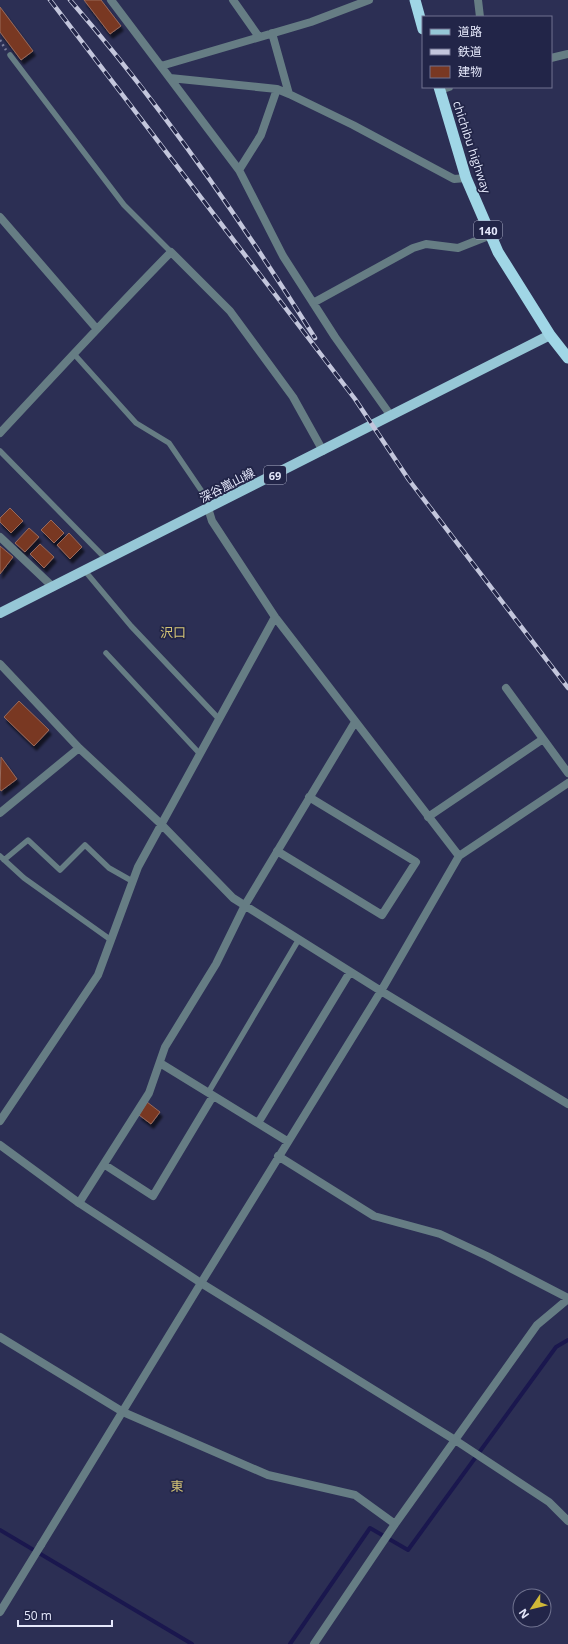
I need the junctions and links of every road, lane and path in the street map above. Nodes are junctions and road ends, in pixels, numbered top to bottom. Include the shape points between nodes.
1 (111, 0) edge
2 (233, 0) edge
3 (369, 0) edge
4 (415, 0) edge
5 (478, 0) edge
6 (480, 16) edge
7 (422, 26) edge
8 (272, 33) junction
9 (259, 37) junction
10 (568, 54) edge
11 (10, 55) dead end
12 (552, 58) edge
13 (161, 66) junction
14 (170, 78) junction
15 (443, 88) edge
16 (277, 90) junction
17 (289, 94) junction
18 (239, 170) junction
19 (466, 178) junction
20 (0, 217) edge
21 (491, 235) junction
22 (171, 252) junction
23 (313, 302) junction
24 (96, 328) junction
25 (550, 335) junction
26 (74, 354) junction
27 (568, 358) edge
28 (390, 416) junction
29 (0, 433) edge
30 (0, 451) edge
31 (323, 451) junction
32 (208, 508) junction
33 (0, 537) edge
34 (107, 560) junction
35 (85, 571) junction
36 (54, 587) junction
37 (0, 613) edge
38 (275, 617) junction
39 (106, 653) dead end
40 (0, 664) edge
41 (506, 688) dead end
42 (219, 719) junction
43 (355, 722) junction
44 (543, 739) junction
45 (79, 748) junction
46 (200, 754) junction
47 (568, 773) edge
48 (568, 783) edge
49 (309, 797) junction
50 (0, 813) edge
51 (428, 817) junction
52 (162, 824) junction
53 (277, 851) junction
54 (459, 856) junction
55 (2, 858) edge
56 (132, 881) junction
57 (245, 905) junction
58 (299, 939) junction
59 (111, 940) junction
60 (350, 972) junction
61 (381, 991) junction
62 (160, 1063) junction
63 (210, 1094) junction
64 (568, 1104) edge
65 (0, 1121) edge
66 (258, 1123) junction
67 (287, 1141) junction
68 (0, 1146) edge
69 (278, 1156) junction
70 (105, 1165) junction
71 (79, 1203) junction
72 (201, 1283) junction
73 (568, 1298) edge
74 (0, 1337) edge
75 (123, 1412) junction
76 (455, 1440) junction
77 (568, 1521) edge
78 (395, 1524) junction
79 (0, 1612) edge
80 (314, 1644) edge

1 - 13 street
2 - 9 street
3 - 8 street
4 - 7 highway
5 - 6 street
8 - 9 street
8 - 17 street
9 - 13 street
10 - 12 street
11 - 22 lane via 124,205
13 - 14 street
14 - 16 street
14 - 18 street
15 - 19 highway, chichibu highway / 140
16 - 17 street
16 - 18 street via 261,136
17 - 19 street via 353,124 454,179
18 - 23 street via 283,256
19 - 21 highway, chichibu highway / 140
20 - 24 street
21 - 23 street via 458,248 426,244 413,248
21 - 25 highway, chichibu highway / 140 via 498,252
22 - 24 street
22 - 31 street via 230,311 293,397
23 - 28 street
24 - 26 street
25 - 27 highway, chichibu highway / 140
25 - 28 main road, 深谷嵐山線 / 69
26 - 29 street
26 - 32 lane via 136,424 169,443 205,496
28 - 31 main road, 深谷嵐山線 / 69
30 - 34 lane
31 - 32 main road, 深谷嵐山線 / 69
32 - 34 main road, 深谷嵐山線 / 69
32 - 38 street via 212,521
33 - 36 street
34 - 35 main road, 深谷嵐山線 / 69
35 - 36 main road, 深谷嵐山線 / 69
35 - 42 lane via 131,626
36 - 37 main road, 深谷嵐山線 / 69
38 - 42 street
38 - 43 street
39 - 46 lane
40 - 45 street
41 - 44 street
42 - 46 street
43 - 49 street
43 - 51 street
44 - 47 street
44 - 51 street
45 - 50 street
45 - 52 street
46 - 52 street
48 - 54 street
49 - 53 street
49 - 53 street via 416,862 382,915
51 - 54 street
52 - 56 street
52 - 57 street via 233,898
53 - 57 street
54 - 61 street
55 - 56 lane via 28,840 60,870 85,845 109,868
55 - 59 lane via 24,878
56 - 59 street
57 - 58 street
57 - 62 street via 216,964 165,1047
58 - 60 street
58 - 63 lane
59 - 65 street via 98,975
60 - 61 street
60 - 66 street
61 - 64 street
61 - 67 street
62 - 63 street
62 - 70 street via 149,1093
63 - 66 street
63 - 70 street via 153,1196
66 - 67 street
67 - 69 street
68 - 71 street
69 - 72 street
69 - 73 street via 374,1216 440,1234
70 - 71 street
71 - 72 street
72 - 75 street
72 - 76 street
73 - 76 street via 537,1325
74 - 75 street
75 - 78 street via 268,1475 355,1495
75 - 79 street
76 - 77 street via 549,1502
76 - 78 street
78 - 80 street

